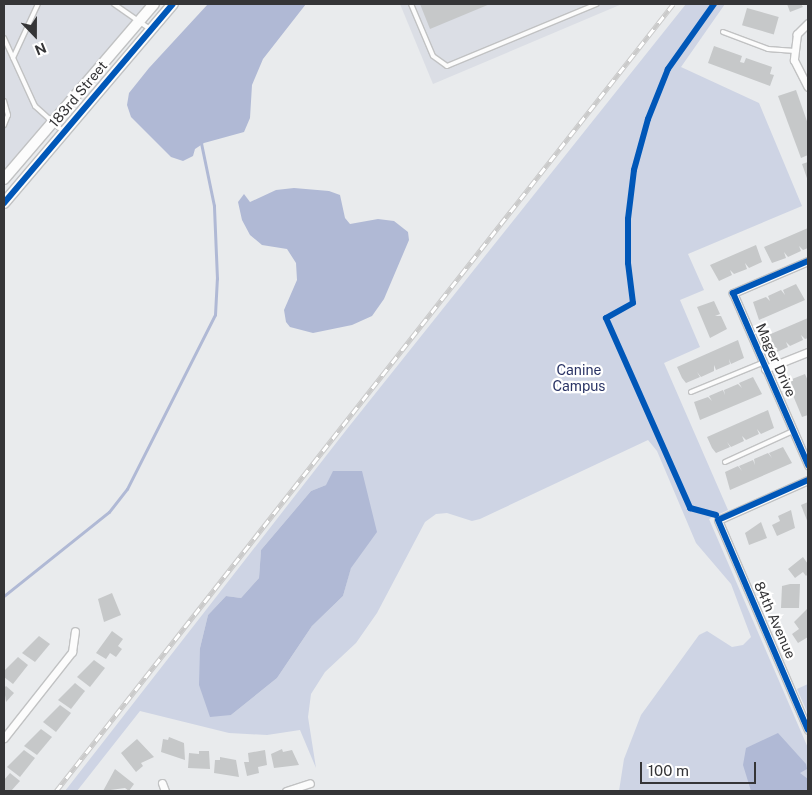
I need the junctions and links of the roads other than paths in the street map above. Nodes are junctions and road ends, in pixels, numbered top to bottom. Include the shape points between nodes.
1 (38, 4) edge
2 (114, 4) edge
3 (154, 4) edge
4 (173, 4) edge
5 (411, 4) edge
6 (597, 4) edge
7 (138, 19) junction
8 (808, 23) edge
9 (150, 29) junction
10 (723, 32) dead end
11 (4, 38) edge
12 (795, 51) junction
13 (13, 58) junction
14 (808, 87) edge
15 (4, 101) edge
16 (52, 122) junction
17 (4, 125) edge
18 (63, 132) junction
19 (4, 177) edge
20 (18, 186) junction
21 (4, 202) edge
22 (808, 261) edge
23 (808, 352) edge
24 (764, 366) junction
25 (691, 392) dead end
26 (793, 431) junction
27 (725, 462) dead end
28 (808, 465) edge
29 (808, 480) edge
30 (76, 631) dead end
31 (808, 730) edge
32 (4, 738) edge
33 (162, 783) dead end
34 (310, 783) dead end
35 (165, 791) edge
36 (286, 791) edge

1 - 13 lane
2 - 7 lane
3 - 7 street, 183rd Street
4 - 9 street, 183rd Street
5 - 6 lane via 433,56 447,66
7 - 9 lane
7 - 16 street, 183rd Street
8 - 12 street via 797,34
9 - 18 street, 183rd Street
10 - 12 lane via 768,49
11 - 13 lane
12 - 14 street via 794,60
13 - 16 lane via 35,106
15 - 17 lane via 8,115
16 - 18 lane
16 - 19 street, 183rd Street
18 - 20 street, 183rd Street
19 - 20 lane
20 - 21 street, 183rd Street
22 - 24 street, Mager Drive via 733,293
23 - 24 street
24 - 25 lane
24 - 26 street, Mager Drive
26 - 27 lane
26 - 28 street, Mager Drive
29 - 31 street, 84th Avenue via 718,520
30 - 32 street via 72,652
33 - 35 street
34 - 36 street

